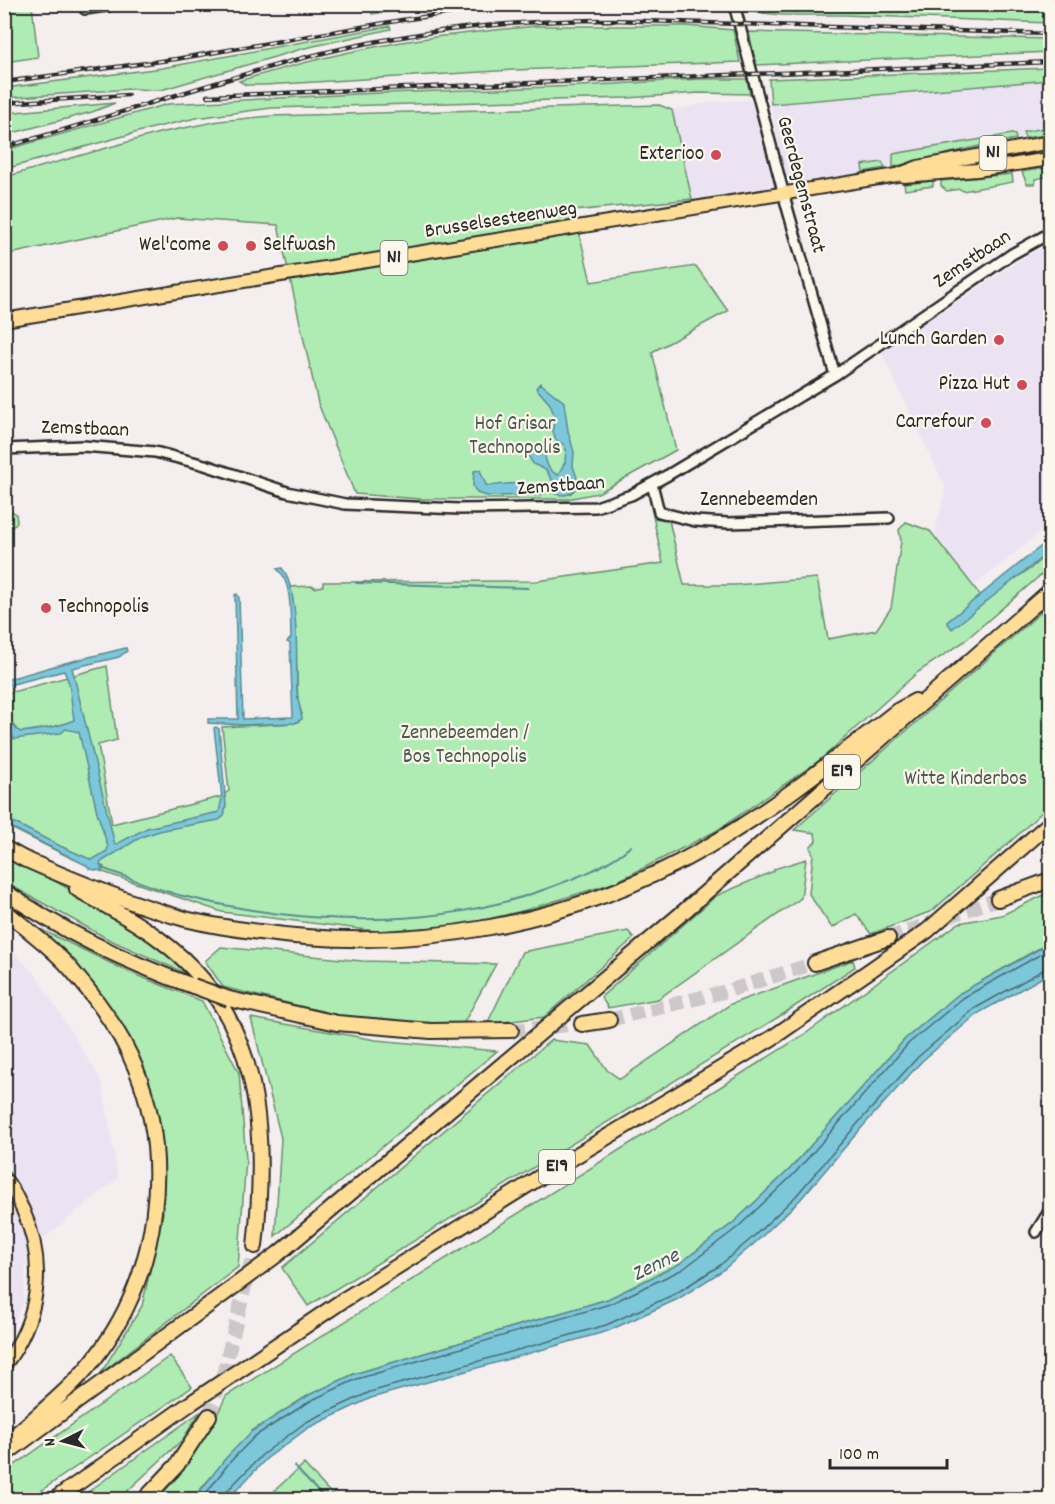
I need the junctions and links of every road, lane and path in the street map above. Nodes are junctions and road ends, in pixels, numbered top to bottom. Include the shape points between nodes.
1 (85, 4) edge
2 (119, 4) edge
3 (734, 4) edge
4 (1050, 142) edge
5 (1050, 159) edge
6 (897, 176) junction
7 (784, 194) junction
8 (1050, 233) edge
9 (4, 320) edge
10 (835, 375) junction
11 (4, 449) edge
12 (652, 484) junction
13 (889, 518) dead end
14 (1050, 591) edge
15 (935, 691) junction
16 (1050, 823) edge
17 (4, 848) edge
18 (20, 857) junction
19 (1050, 880) edge
20 (4, 891) edge
21 (998, 899) tunnel mouth
22 (4, 910) edge
23 (888, 938) tunnel mouth
24 (815, 963) tunnel mouth
25 (609, 1020) tunnel mouth
26 (582, 1024) tunnel mouth
27 (511, 1030) tunnel mouth
28 (4, 1178) edge
29 (1050, 1210) edge
30 (1036, 1232) dead end
31 (255, 1246) tunnel mouth
32 (4, 1366) edge
33 (208, 1416) tunnel mouth
34 (4, 1445) edge
35 (4, 1455) edge
36 (54, 1500) edge
37 (144, 1500) edge

1 - 2 street via 86,9
3 - 7 street, Geerdegemstraat
4 - 6 main road, Brusselsesteenweg / N1 via 918,167
5 - 6 main road, Brusselsesteenweg / N1
6 - 7 main road, Brusselsesteenweg / N1
7 - 9 main road, Brusselsesteenweg / N1
7 - 10 street, Geerdegemstraat
8 - 10 street, Zemstbaan via 1012,254
10 - 12 street, Zemstbaan
11 - 12 street, Zemstbaan via 83,446 155,452 317,500 384,507 596,507
12 - 13 street, Zennebeemden via 659,513 695,521
14 - 15 highway, E19
15 - 18 highway via 897,711 769,809 706,848 601,897 495,927 394,939 297,938 242,930 138,904
15 - 35 highway, E19 via 681,914 278,1254
16 - 36 highway, E19 via 927,931 772,1038 342,1301
17 - 18 highway
18 - 31 highway via 160,939 217,997 241,1044 255,1099 261,1144
19 - 21 highway
20 - 27 highway, bridge via 85,941 230,999 338,1023 431,1031
22 - 34 highway via 73,971 118,1033 136,1069 147,1108 156,1174 155,1211 146,1251 120,1322 68,1390
23 - 24 highway
25 - 26 highway
28 - 32 main road via 13,1188 27,1220 36,1246 38,1276 32,1314 17,1349
29 - 30 street
33 - 37 highway via 177,1465

